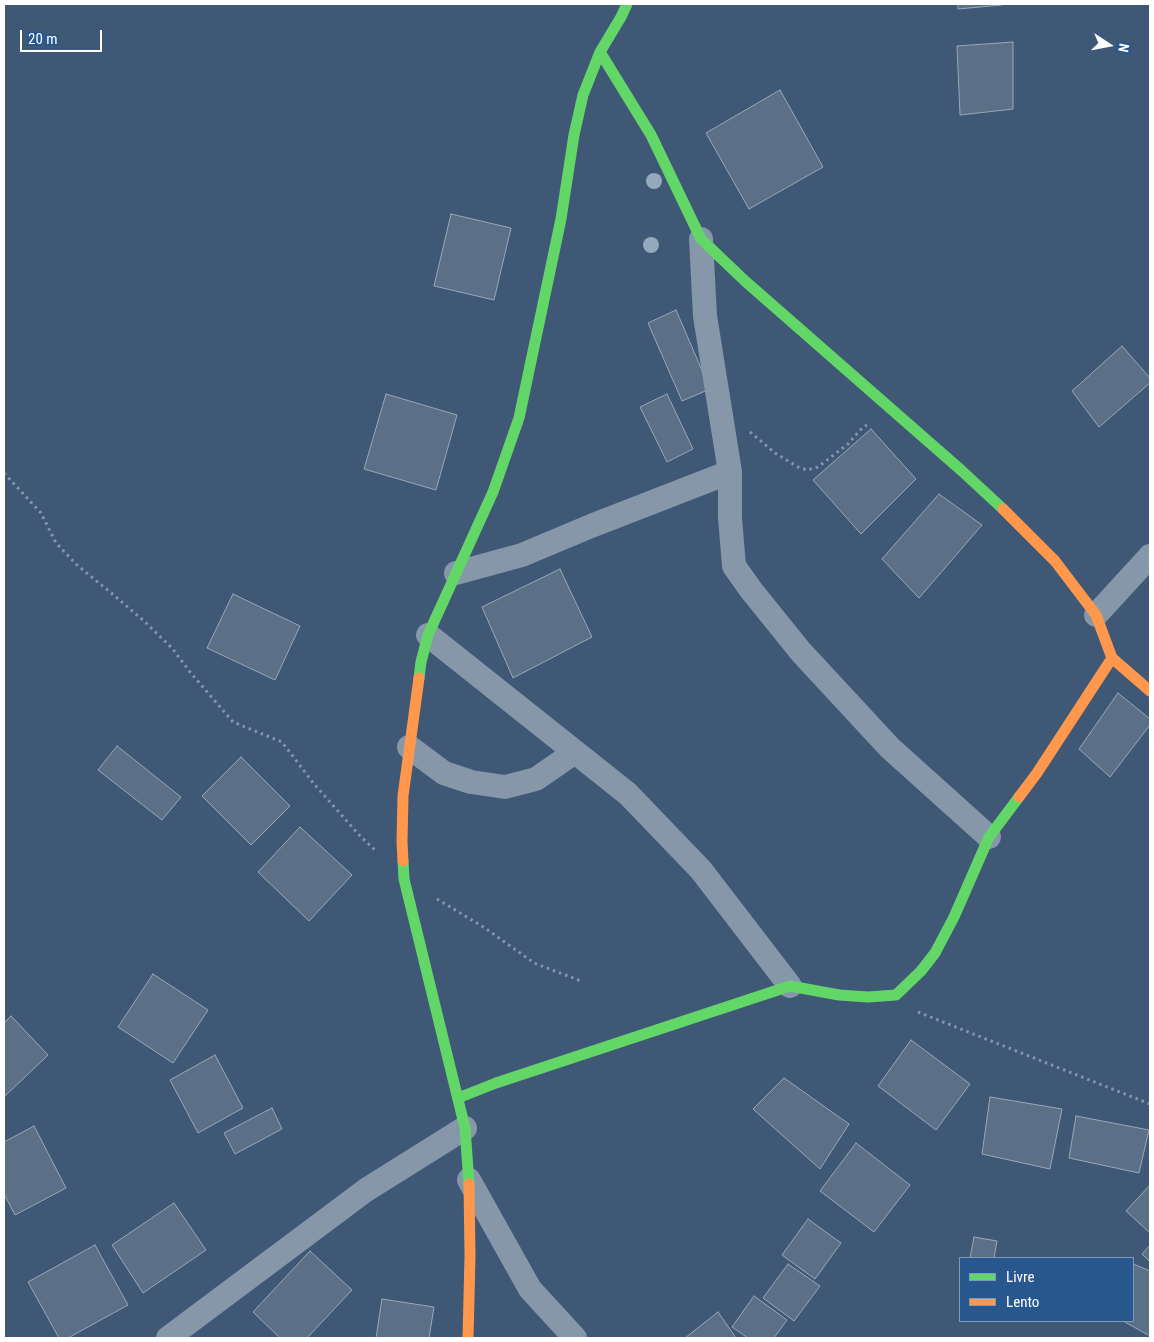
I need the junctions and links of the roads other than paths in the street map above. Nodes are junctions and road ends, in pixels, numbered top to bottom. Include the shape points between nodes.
1 (621, 8) edge
2 (600, 52) junction
3 (701, 239) junction
4 (730, 472) junction
5 (1150, 556) edge
6 (456, 573) junction
7 (1096, 615) junction
8 (428, 635) junction
9 (1112, 658) junction
10 (1150, 691) edge
11 (409, 747) junction
12 (575, 752) junction
13 (988, 837) junction
14 (790, 986) junction
15 (458, 1098) junction
16 (465, 1128) junction
17 (469, 1180) junction
18 (168, 1338) edge
19 (468, 1338) edge
20 (575, 1338) edge

1 - 2 street
2 - 3 street via 651,135
2 - 6 street via 583,95 574,135 561,219 519,418 493,492
3 - 4 street via 705,316
3 - 7 street via 1013,518 1055,561
4 - 6 street via 522,555
4 - 13 street via 734,566 750,590 801,652 890,748
5 - 7 street
6 - 8 street
7 - 9 street
8 - 11 street
8 - 12 street
9 - 10 street
9 - 13 street via 1036,773
11 - 12 street via 444,773 471,782 505,787 536,779
11 - 15 street via 403,796 404,879
12 - 14 street via 628,794 701,870
13 - 14 street via 935,953 896,995 868,997
14 - 15 street
15 - 16 street
16 - 17 street
16 - 18 street via 366,1190
17 - 19 street
17 - 20 street via 530,1289

